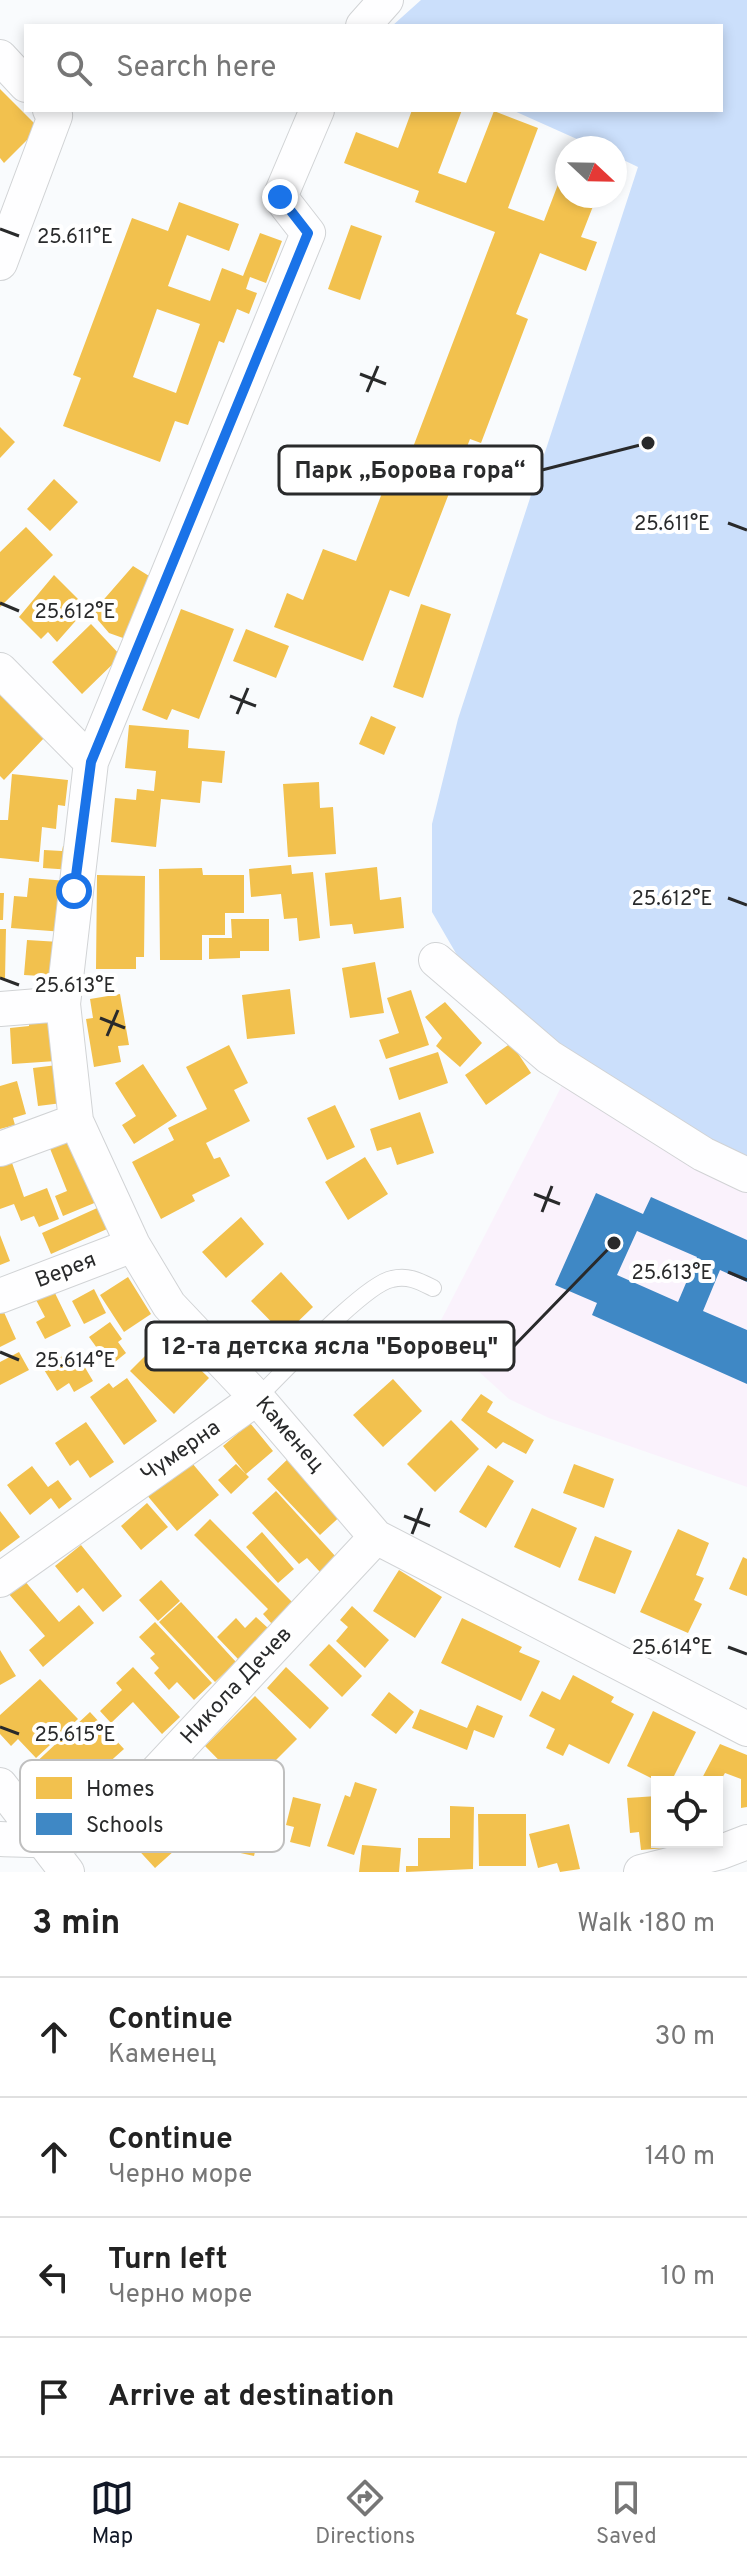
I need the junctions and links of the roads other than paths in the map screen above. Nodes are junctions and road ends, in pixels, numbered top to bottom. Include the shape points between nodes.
1 (386, 0) edge
2 (365, 24) edge
3 (0, 57) edge
4 (24, 83) edge
5 (52, 112) edge
6 (316, 112) edge
7 (0, 263) edge
8 (0, 670) edge
9 (91, 762) junction
10 (436, 960) dead end
11 (63, 1004) junction
12 (0, 1009) edge
13 (76, 1121) junction
14 (0, 1149) edge
15 (747, 1175) edge
16 (133, 1245) junction
17 (433, 1288) dead end
18 (0, 1296) edge
19 (257, 1398) junction
20 (376, 1537) junction
21 (0, 1580) edge
22 (747, 1729) edge
23 (168, 1760) edge
24 (0, 1785) edge
25 (20, 1813) edge
26 (0, 1839) edge
27 (20, 1840) edge
28 (747, 1842) edge
29 (50, 1852) edge
30 (67, 1872) edge
31 (641, 1872) edge

1 - 2 street
3 - 4 street
5 - 7 street via 55,116
6 - 9 street, Каменец via 280,197 308,233
8 - 9 street
9 - 11 street, Каменец
10 - 15 street via 549,1057 703,1154
11 - 12 street
11 - 13 street, Каменец
13 - 14 street
13 - 16 street, Каменец
16 - 18 street, Верея
16 - 19 street, Каменец via 169,1305
17 - 19 lane, Чумерна via 411,1277 389,1279 367,1293
19 - 20 street, Каменец
19 - 21 street, Чумерна
20 - 22 street, Каменец
20 - 23 street, Никола Дечев
24 - 25 street
26 - 27 street, Никола Дечев
28 - 31 street
29 - 30 street

